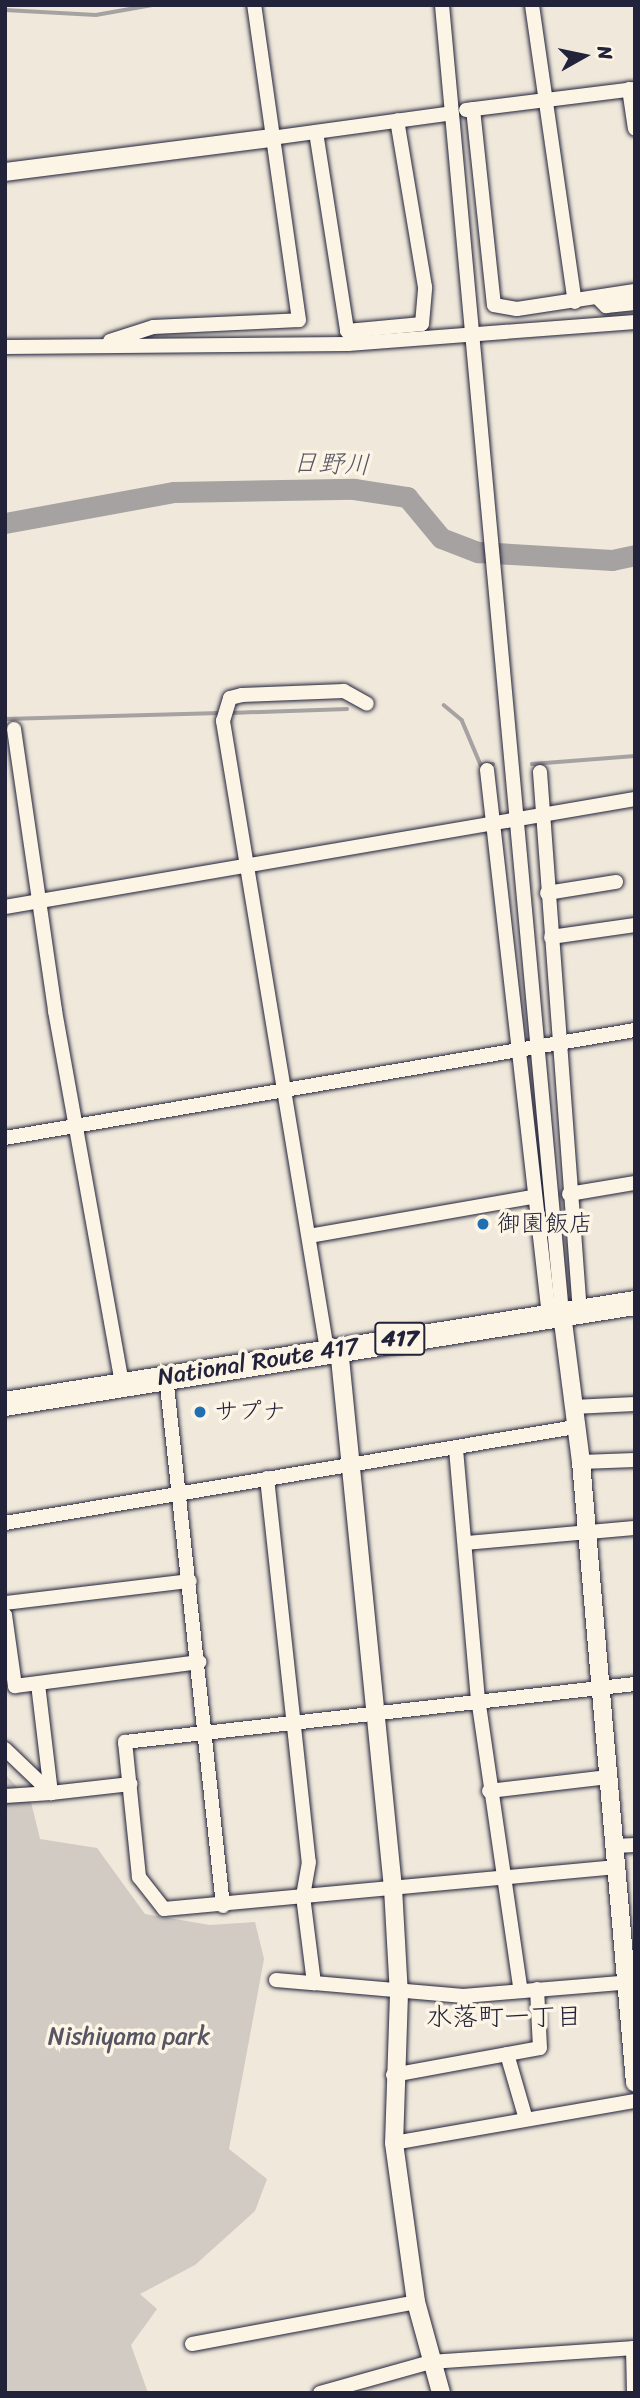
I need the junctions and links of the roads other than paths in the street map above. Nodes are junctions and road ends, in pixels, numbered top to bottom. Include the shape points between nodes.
1 (254, 5) edge
2 (442, 5) edge
3 (532, 5) edge
4 (632, 89) edge
5 (546, 100) junction
6 (446, 114) dead end
7 (397, 120) junction
8 (635, 130) edge
9 (316, 132) junction
10 (271, 138) junction
11 (5, 172) edge
12 (635, 291) edge
13 (597, 297) junction
14 (575, 302) junction
15 (635, 303) edge
16 (635, 322) edge
17 (471, 338) junction
18 (96, 346) junction
19 (5, 347) edge
20 (366, 704) dead end
21 (13, 729) dead end
22 (486, 770) dead end
23 (540, 772) dead end
24 (635, 799) edge
25 (544, 815) junction
26 (518, 820) junction
27 (492, 824) junction
28 (245, 868) junction
29 (616, 883) dead end
30 (547, 893) junction
31 (42, 900) junction
32 (5, 907) edge
33 (635, 925) edge
34 (551, 937) junction
35 (635, 1030) edge
36 (559, 1042) junction
37 (538, 1046) junction
38 (522, 1049) junction
39 (287, 1091) junction
40 (76, 1128) junction
41 (5, 1138) edge
42 (635, 1183) edge
43 (569, 1194) junction
44 (533, 1197) junction
45 (309, 1236) junction
46 (635, 1303) edge
47 (564, 1314) junction
48 (333, 1349) junction
49 (166, 1376) junction
50 (122, 1385) junction
51 (5, 1404) edge
52 (635, 1404) edge
53 (573, 1407) junction
54 (575, 1427) junction
55 (456, 1449) junction
56 (635, 1460) edge
57 (581, 1462) junction
58 (354, 1467) junction
59 (267, 1478) junction
60 (183, 1495) junction
61 (5, 1523) edge
62 (635, 1528) edge
63 (588, 1532) junction
64 (466, 1543) junction
65 (190, 1581) junction
66 (5, 1603) edge
67 (5, 1615) edge
68 (199, 1662) junction
69 (10, 1682) edge
70 (38, 1684) junction
71 (635, 1684) edge
72 (600, 1686) junction
73 (478, 1698) junction
74 (375, 1713) junction
75 (292, 1721) junction
76 (206, 1734) junction
77 (5, 1749) edge
78 (608, 1777) junction
79 (130, 1784) junction
80 (489, 1791) junction
81 (51, 1793) junction
82 (5, 1796) edge
83 (635, 1844) edge
84 (615, 1846) junction
85 (617, 1867) junction
86 (499, 1876) junction
87 (393, 1888) junction
88 (303, 1896) junction
89 (223, 1906) junction
90 (276, 1980) dead end
91 (314, 1983) junction
92 (631, 1983) edge
93 (537, 1989) junction
94 (520, 1991) junction
95 (399, 1994) junction
96 (507, 2054) junction
97 (393, 2075) junction
98 (635, 2084) edge
99 (635, 2101) edge
100 (525, 2116) junction
101 (394, 2143) junction
102 (416, 2302) junction
103 (192, 2344) dead end
104 (634, 2348) edge
105 (430, 2362) junction
106 (320, 2393) edge
107 (441, 2393) edge
108 (634, 2393) edge

1 - 10 street
2 - 17 street
3 - 5 street
4 - 5 street
4 - 8 street
5 - 14 street
5 - 14 street via 469,110 494,305
6 - 7 street
7 - 9 street
7 - 9 street via 425,287 422,324 347,331
9 - 10 street
10 - 11 street
10 - 18 street via 299,320 153,327
12 - 13 street
13 - 14 street
13 - 15 street via 606,306
16 - 17 street
17 - 18 street
17 - 26 street
18 - 19 street
20 - 28 street via 344,691 230,698 223,721
21 - 31 street
22 - 27 street
23 - 25 street
24 - 25 street
25 - 26 street
25 - 30 street
26 - 27 street
26 - 37 street
27 - 28 street
27 - 38 street
28 - 31 street
28 - 39 street
29 - 30 street
30 - 34 street
31 - 32 street
31 - 40 street
33 - 34 street
34 - 36 street
35 - 36 street
36 - 37 street
36 - 43 street
37 - 38 street
37 - 47 street
38 - 39 street
38 - 44 street
39 - 40 street
39 - 45 street
40 - 41 street
40 - 50 street
42 - 43 street
43 - 47 street
44 - 45 street
44 - 47 street
45 - 48 street
46 - 47 highway, National Route 417 / 417
47 - 48 highway, National Route 417 / 417
47 - 53 street
48 - 49 highway, National Route 417 / 417
48 - 58 street
49 - 50 highway, National Route 417 / 417
49 - 60 street
50 - 51 highway, National Route 417 / 417
52 - 53 street
53 - 54 street
54 - 55 street
54 - 57 street
55 - 58 street
55 - 64 street
56 - 57 street
57 - 63 street
58 - 59 street
58 - 74 street
59 - 60 street
59 - 75 street
60 - 61 street
60 - 65 street
62 - 63 street
63 - 64 street
63 - 72 street
64 - 73 street
65 - 66 street
65 - 68 street
67 - 69 street
68 - 70 street
68 - 76 street
69 - 70 street
70 - 81 street
71 - 72 street
72 - 73 street
72 - 78 street
73 - 74 street
73 - 80 street
74 - 75 street
74 - 87 street
75 - 76 street
75 - 88 street via 309,1862
76 - 79 street via 125,1742
76 - 89 street
77 - 81 street
78 - 80 street
78 - 84 street
79 - 81 street
79 - 89 street via 139,1877 164,1909
80 - 86 street
81 - 82 street
83 - 84 street
84 - 85 street
85 - 86 street
85 - 92 street
86 - 87 street
86 - 94 street
87 - 88 street
87 - 95 street
88 - 89 street
88 - 91 street
90 - 91 street
91 - 95 street
92 - 93 street
92 - 98 street
93 - 94 street
93 - 96 street via 540,2048
94 - 95 street
95 - 97 street
96 - 97 street
96 - 100 street
97 - 101 street
99 - 100 street
100 - 101 street
101 - 102 street
102 - 103 street
102 - 105 street
104 - 105 street
104 - 108 street
105 - 106 street
105 - 107 street

